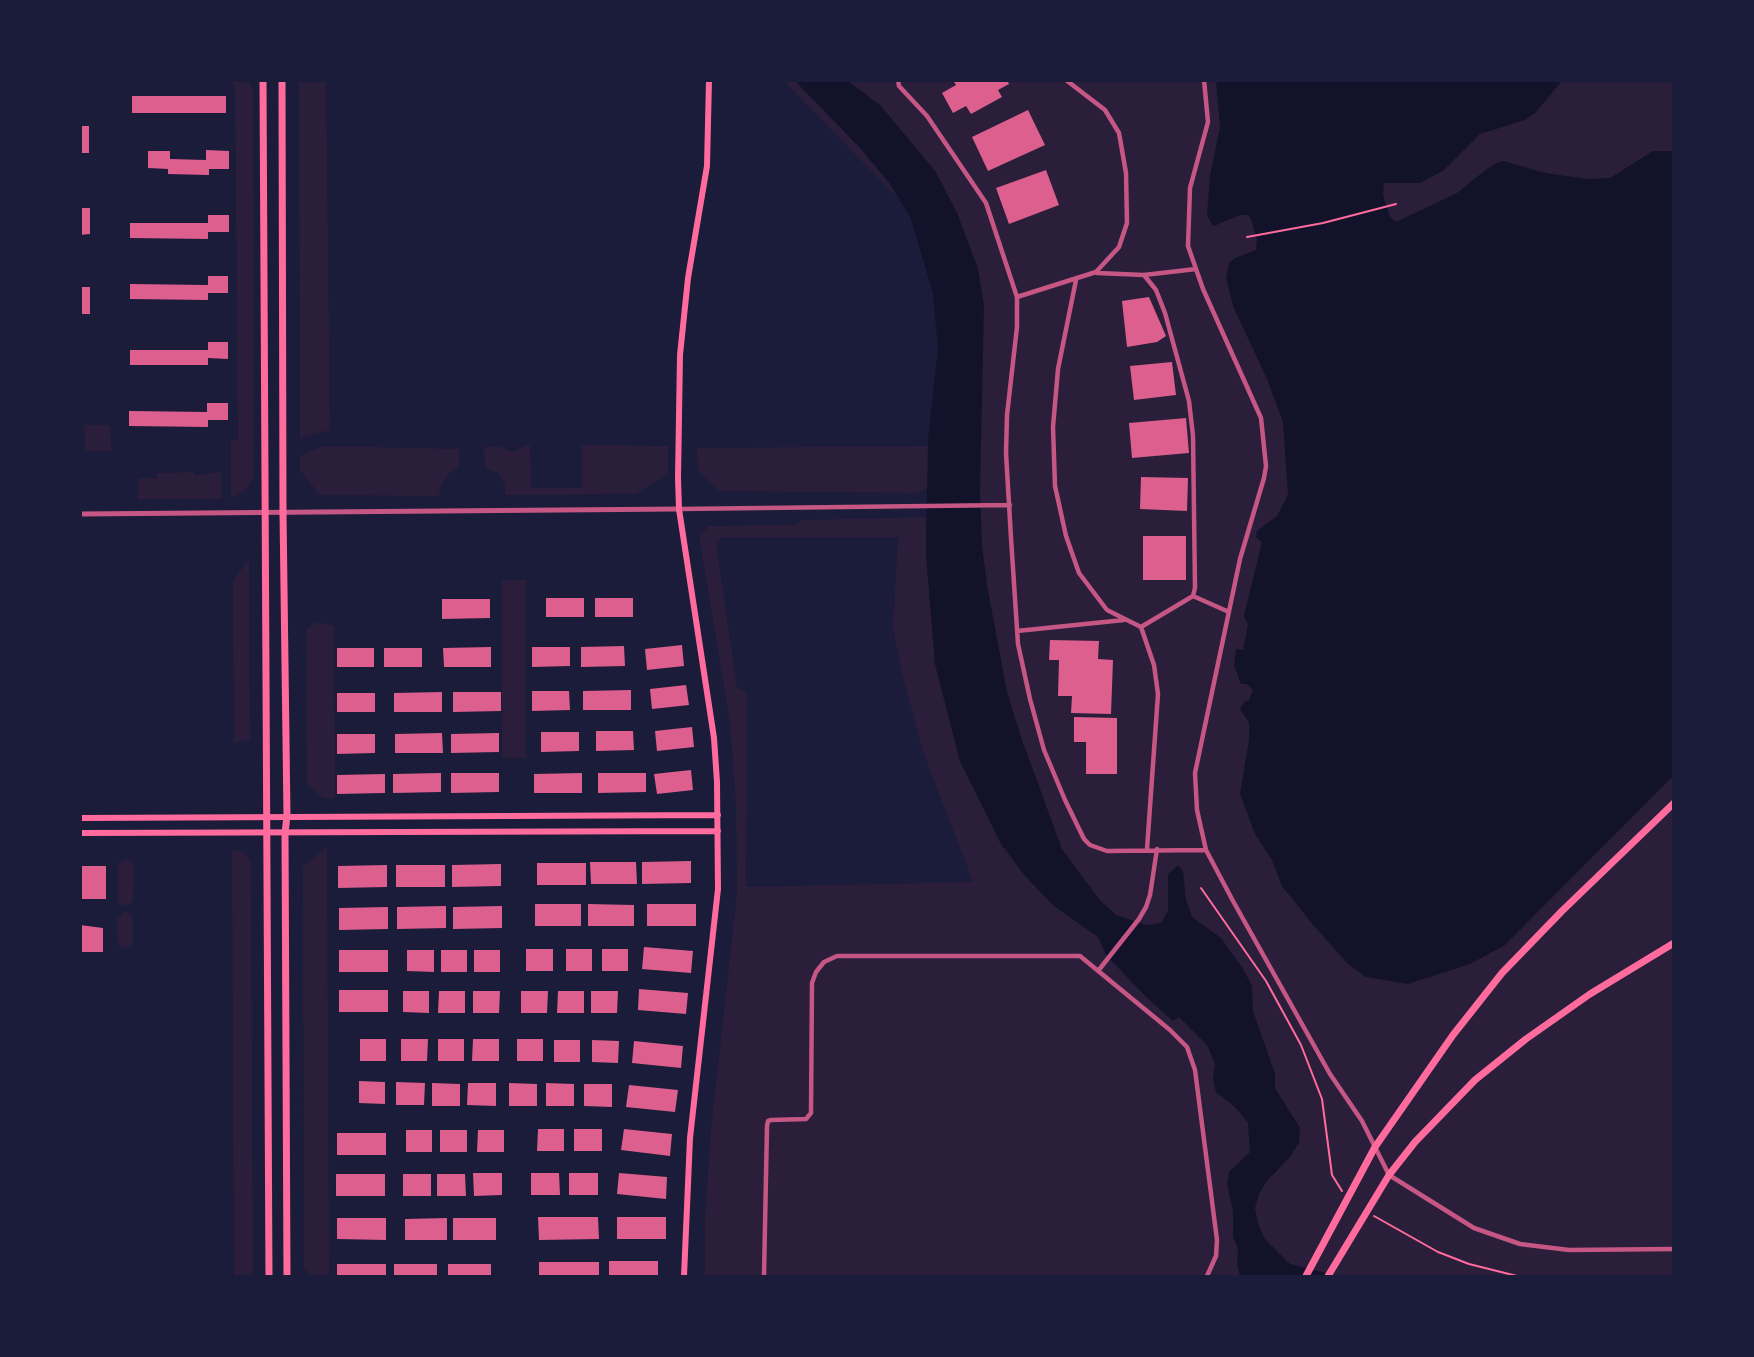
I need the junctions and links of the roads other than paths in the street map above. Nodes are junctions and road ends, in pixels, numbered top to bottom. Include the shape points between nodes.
1 (263, 80) edge
2 (282, 80) edge
3 (709, 80) edge
4 (898, 80) edge
5 (1066, 80) edge
6 (1204, 80) edge
7 (1196, 269) junction
8 (1096, 272) junction
9 (1144, 275) junction
10 (1076, 280) junction
11 (1017, 297) junction
12 (1010, 505) junction
13 (679, 509) junction
14 (264, 512) junction
15 (283, 512) junction
16 (80, 514) edge
17 (1193, 596) junction
18 (1229, 612) junction
19 (1126, 620) junction
20 (1142, 627) junction
21 (1017, 631) junction
22 (1674, 803) edge
23 (718, 815) junction
24 (265, 816) junction
25 (287, 816) junction
26 (80, 818) edge
27 (718, 831) junction
28 (80, 833) edge
29 (266, 833) junction
30 (285, 833) junction
31 (1147, 849) junction
32 (1157, 849) junction
33 (1206, 850) junction
34 (1674, 943) edge
35 (1098, 971) junction
36 (1375, 1147) junction
37 (1389, 1175) junction
38 (1674, 1248) edge
39 (1329, 1275) edge
40 (269, 1276) edge
41 (287, 1276) edge
42 (684, 1276) edge
43 (764, 1276) edge
44 (1207, 1276) edge
45 (1306, 1276) edge

1 - 14 main road
2 - 15 main road
3 - 13 main road via 707,166 680,355
4 - 11 street via 986,203
5 - 8 street via 1105,110 1123,150 1127,223 1119,247
6 - 7 street via 1208,122 1188,207 1188,246
7 - 9 street
7 - 18 street via 1261,418 1266,450 1264,478
8 - 9 street
8 - 10 street
9 - 17 street via 1165,313 1189,401
10 - 11 street
10 - 19 street via 1058,369 1055,486 1079,573 1107,610
11 - 12 street via 1007,415
12 - 13 street
12 - 21 street
13 - 15 street
13 - 23 main road via 709,699
14 - 15 street
14 - 16 street
14 - 24 main road
15 - 25 main road
17 - 18 street
17 - 20 street
18 - 33 street via 1195,773
19 - 20 street
19 - 21 street
20 - 31 street via 1158,694
21 - 31 street via 1044,750 1084,839 1107,851
22 - 36 main road via 1502,974
23 - 25 main road
23 - 27 main road
24 - 25 main road
24 - 26 main road
24 - 29 main road
25 - 30 main road
27 - 30 main road
27 - 42 main road via 717,899 690,1138
28 - 29 main road
29 - 30 main road
29 - 40 main road
30 - 41 main road
31 - 32 street
32 - 33 street
32 - 35 street via 1150,895 1139,919
33 - 36 street
34 - 37 main road via 1590,994 1475,1080
35 - 43 street via 1080,956 837,956 824,962 812,983 811,1113 806,1119 771,1119 767,1126
35 - 44 street via 1181,1040 1192,1058 1217,1240
36 - 37 street
36 - 45 main road
37 - 38 street via 1474,1228 1520,1244 1569,1250
37 - 39 main road

